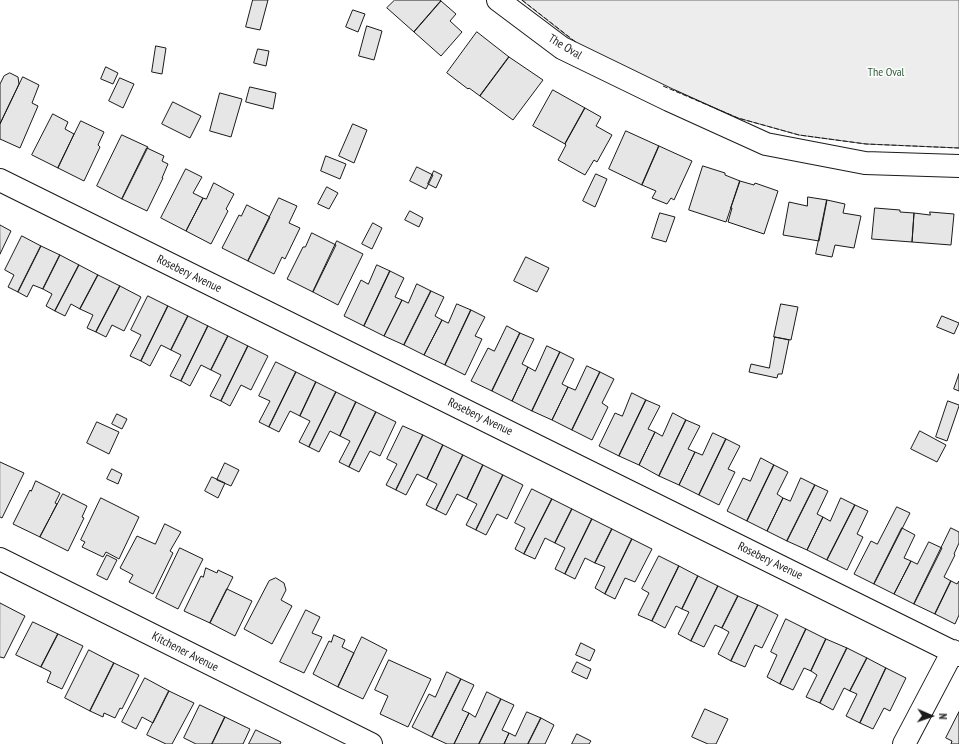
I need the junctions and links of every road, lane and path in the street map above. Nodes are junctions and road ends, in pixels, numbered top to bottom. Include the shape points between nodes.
1 (498, 0) edge
2 (959, 166) edge
3 (0, 180) edge
4 (0, 559) edge
5 (956, 653) edge
6 (371, 744) edge
7 (904, 744) edge

1 - 2 street, The Oval via 562,48 766,144 865,163
3 - 5 street, Rosebery Avenue
4 - 6 street, Kitchener Avenue
5 - 7 street

